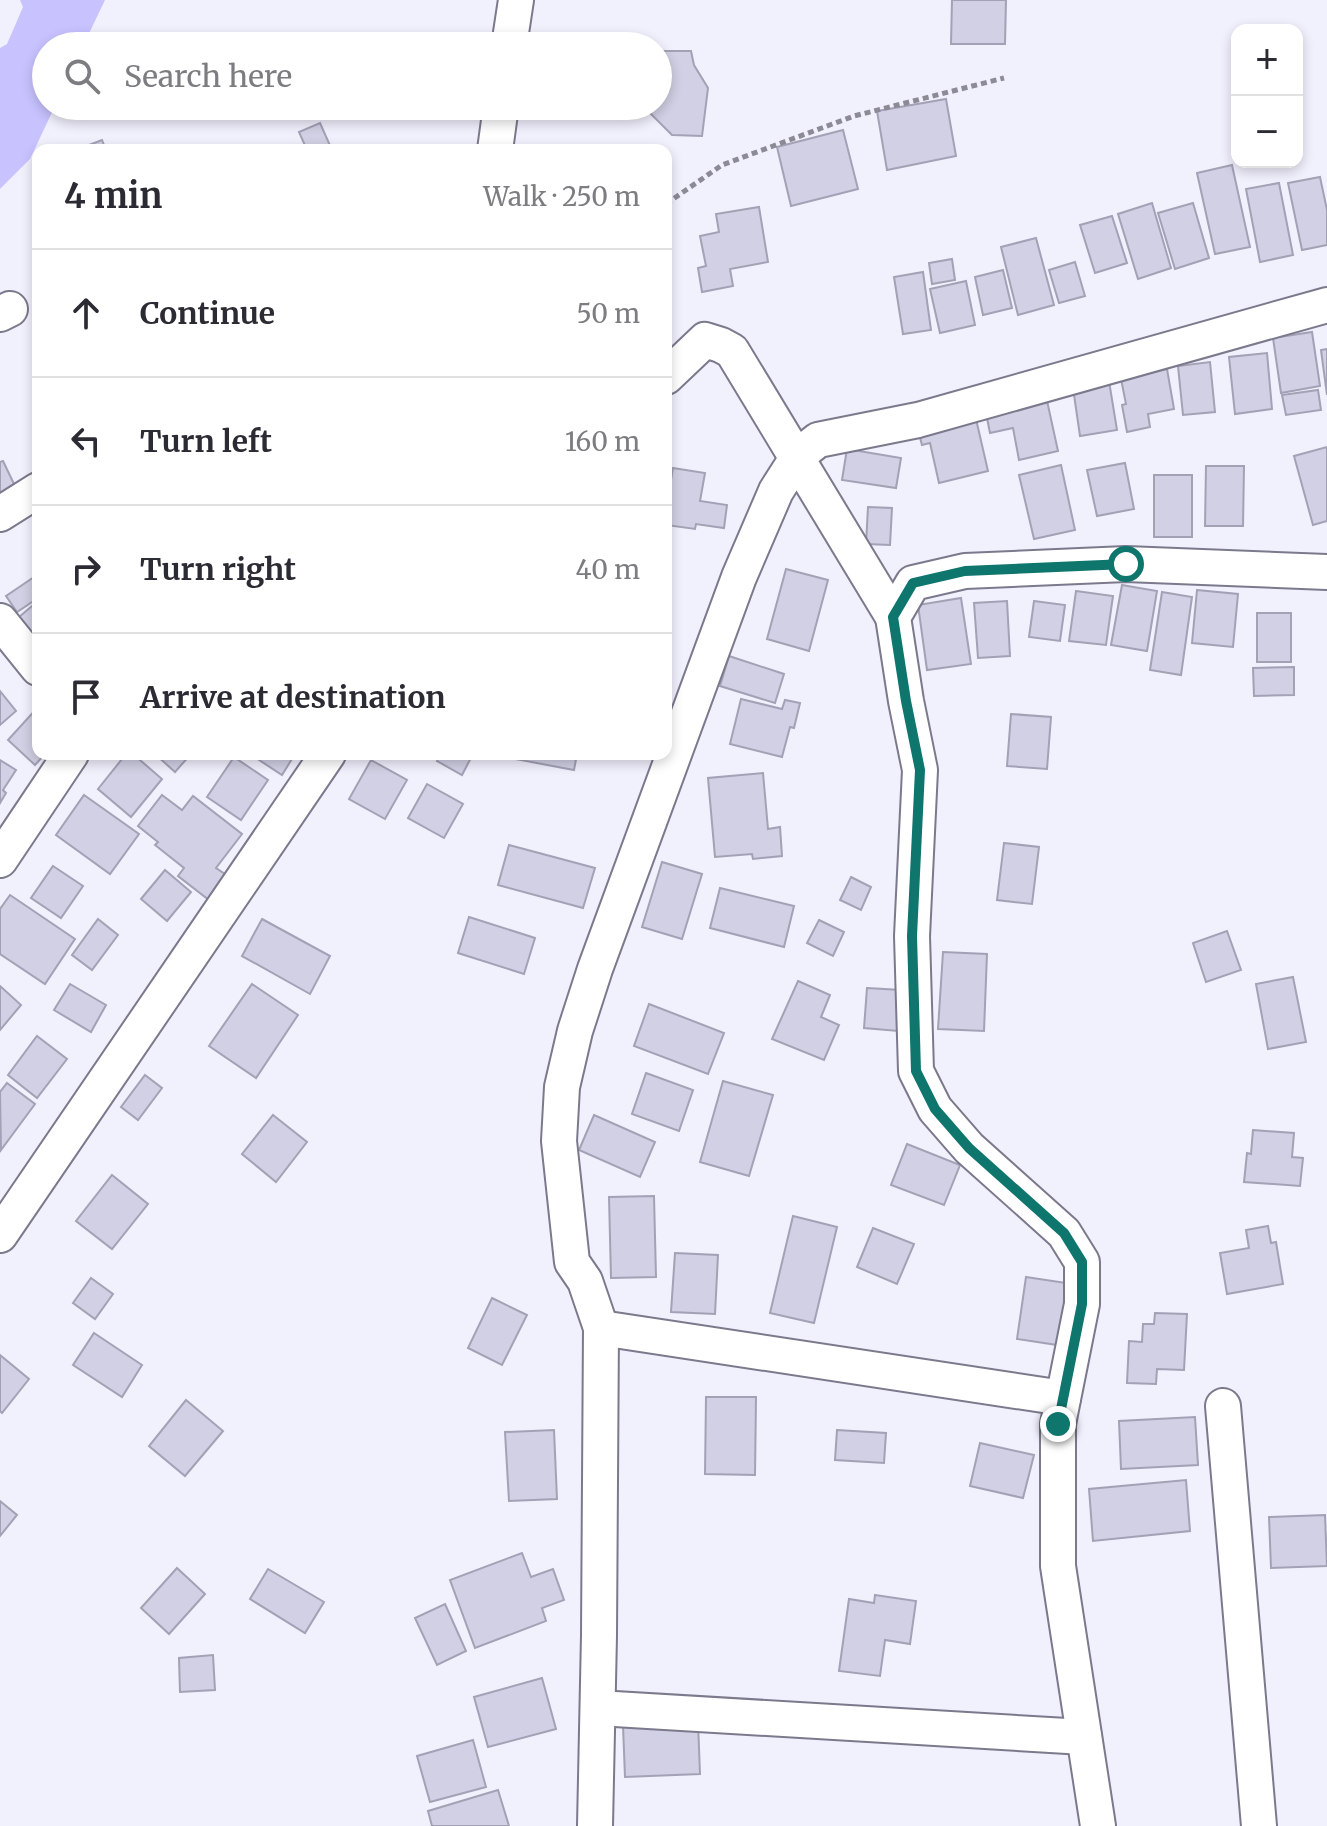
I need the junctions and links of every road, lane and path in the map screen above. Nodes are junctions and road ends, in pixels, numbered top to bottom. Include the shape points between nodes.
1 (516, 0) edge
2 (511, 32) edge
3 (1004, 78) dead end
4 (499, 120) edge
5 (496, 144) edge
6 (672, 200) edge
7 (1327, 305) edge
8 (672, 371) edge
9 (796, 459) junction
10 (32, 494) edge
11 (0, 514) edge
12 (1327, 572) edge
13 (893, 617) junction
14 (0, 621) edge
15 (32, 661) edge
16 (672, 759) edge
17 (67, 760) edge
18 (324, 760) edge
19 (672, 760) edge
20 (0, 860) edge
21 (0, 1235) edge
22 (601, 1328) junction
23 (1063, 1398) junction
24 (1223, 1406) dead end
25 (598, 1708) junction
26 (1084, 1737) junction
27 (595, 1826) edge
28 (1098, 1826) edge
29 (1259, 1826) edge

1 - 2 street
3 - 6 path via 854,116 722,165
4 - 5 street
7 - 9 street via 918,420 818,440
8 - 9 street via 705,340 732,351
9 - 13 street
9 - 16 street via 776,491 739,577
10 - 11 street
12 - 13 street via 1126,564 965,571 913,583
13 - 23 street via 920,770 912,936 916,1071 935,1109 969,1148 1064,1233 1082,1262 1082,1304
14 - 15 street
17 - 20 street
18 - 21 street
19 - 22 street via 595,969 562,1087 559,1141 572,1262 585,1281
22 - 23 street
22 - 25 street
23 - 26 street via 1058,1424 1058,1566
24 - 29 street
25 - 26 street
25 - 27 street
26 - 28 street

